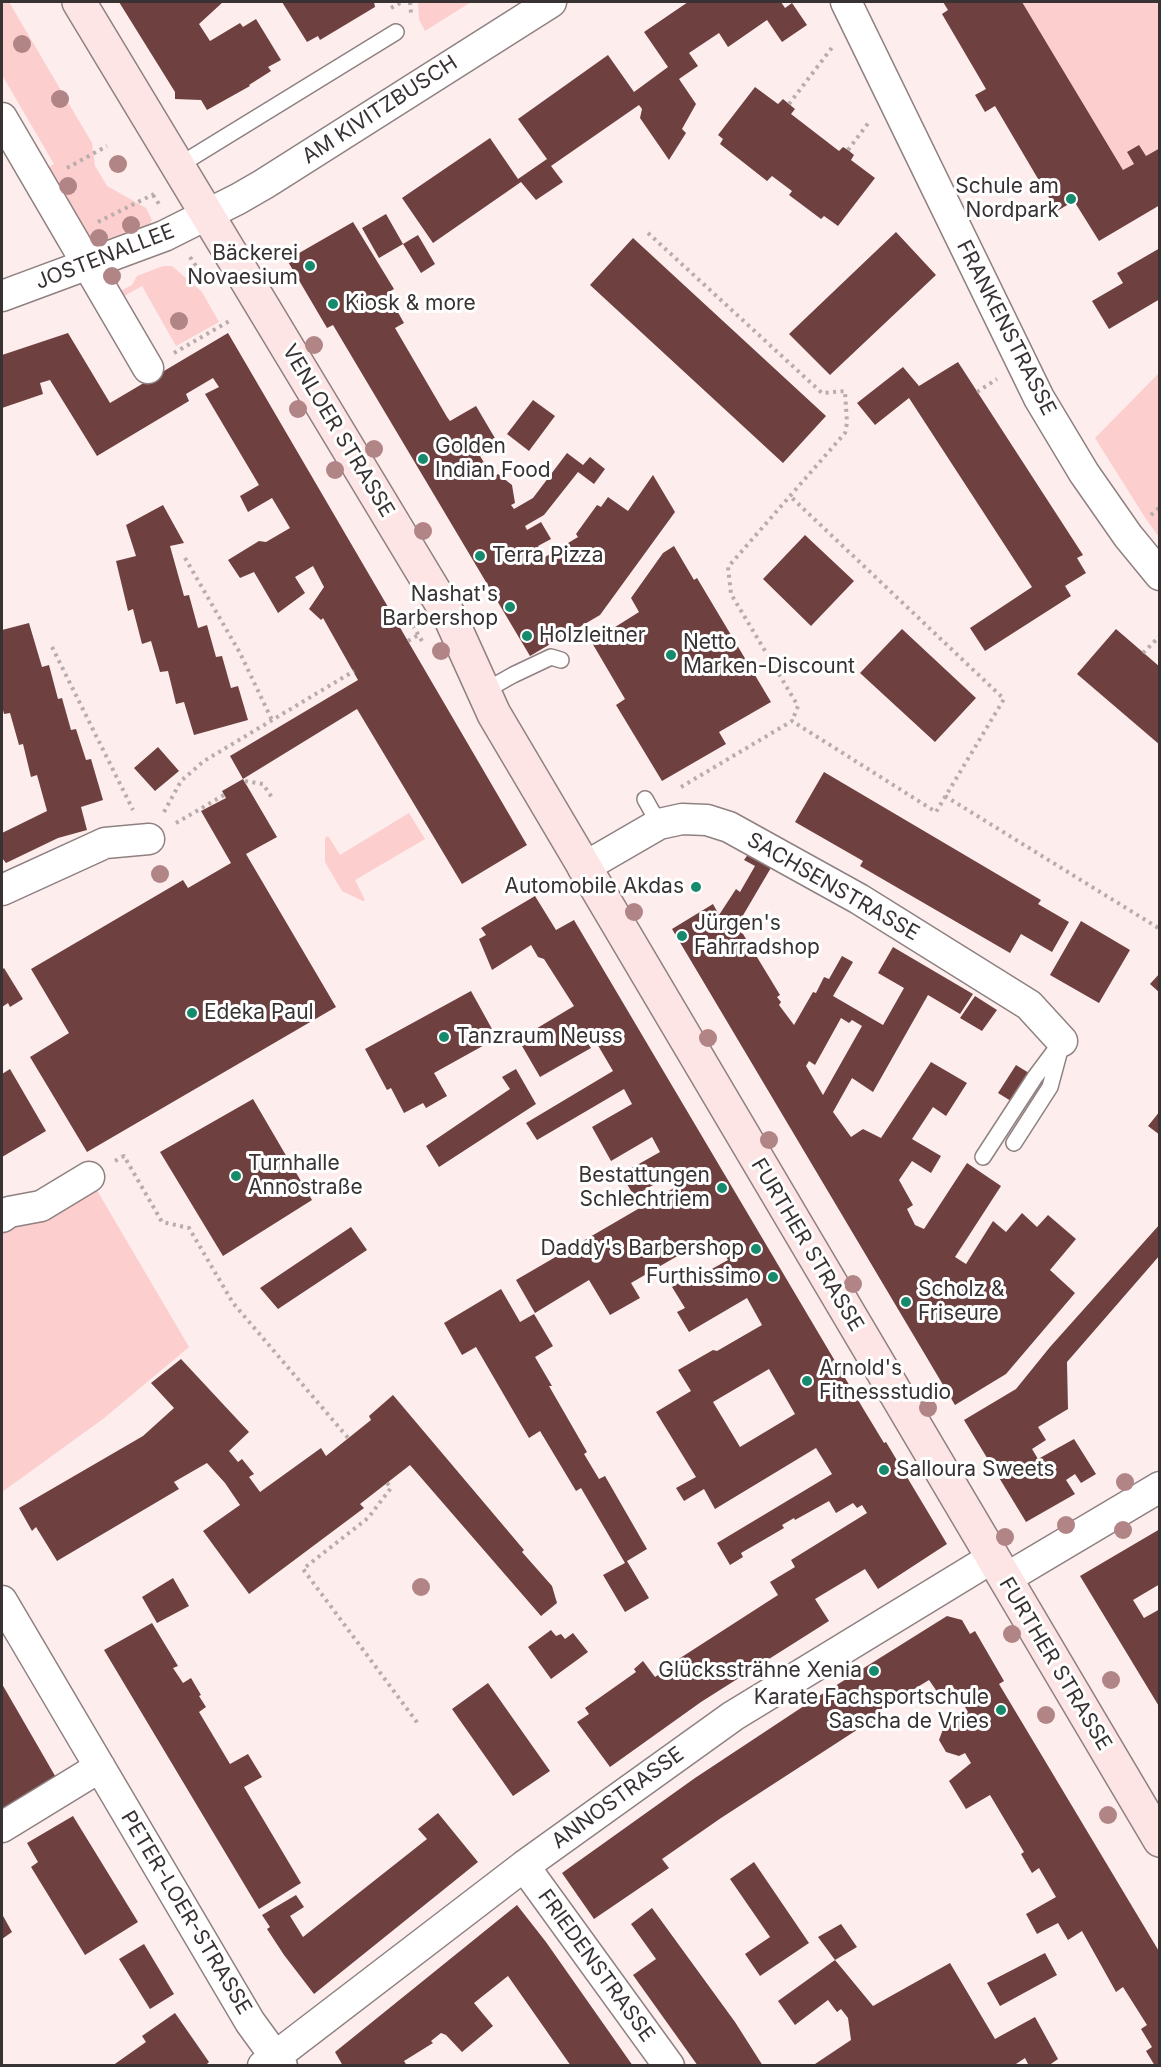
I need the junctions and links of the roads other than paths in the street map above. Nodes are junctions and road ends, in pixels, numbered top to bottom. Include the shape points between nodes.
1 (79, 2) edge
2 (551, 2) edge
3 (850, 10) edge
4 (396, 32) dead end
5 (2, 118) edge
6 (177, 166) junction
7 (208, 215) junction
8 (88, 265) junction
9 (2, 296) edge
10 (148, 368) road end
11 (1160, 575) edge
12 (561, 660) dead end
13 (483, 692) junction
14 (149, 839) road end
15 (583, 868) junction
16 (2, 890) edge
17 (1062, 1041) junction
18 (1014, 1143) dead end
19 (983, 1157) dead end
20 (89, 1177) road end
21 (2, 1217) edge
22 (1160, 1487) edge
23 (999, 1569) junction
24 (2, 1601) edge
25 (100, 1767) junction
26 (2, 1827) edge
27 (1160, 1840) edge
28 (524, 1866) junction
29 (273, 2062) edge
30 (669, 2066) edge

1 - 6 main road, VENLOER STRASSE
2 - 7 street, AM KIVITZBUSCH via 264,184
3 - 11 street, FRANKENSTRASSE via 1040,398 1084,473
4 - 6 lane
5 - 8 street
6 - 7 main road, VENLOER STRASSE
7 - 8 street, JOSTENALLEE
7 - 13 main road, VENLOER STRASSE via 451,619
8 - 9 street, JOSTENALLEE
8 - 10 street
12 - 13 lane via 551,657
13 - 15 main road, VENLOER STRASSE
14 - 16 street via 105,843
15 - 17 street, SACHSENSTRASSE via 651,809 729,827 859,899 1029,1005
15 - 23 main road, FURTHER STRASSE
17 - 18 lane via 1050,1087
17 - 19 lane
20 - 21 street via 41,1206
22 - 23 street, ANNOSTRASSE
23 - 27 main road, FURTHER STRASSE
23 - 28 street, ANNOSTRASSE via 733,1716
24 - 25 street, PETER-LOER-STRASSE
25 - 26 street
25 - 29 street, PETER-LOER-STRASSE
28 - 29 street, ANNOSTRASSE
28 - 30 street, FRIEDENSTRASSE

